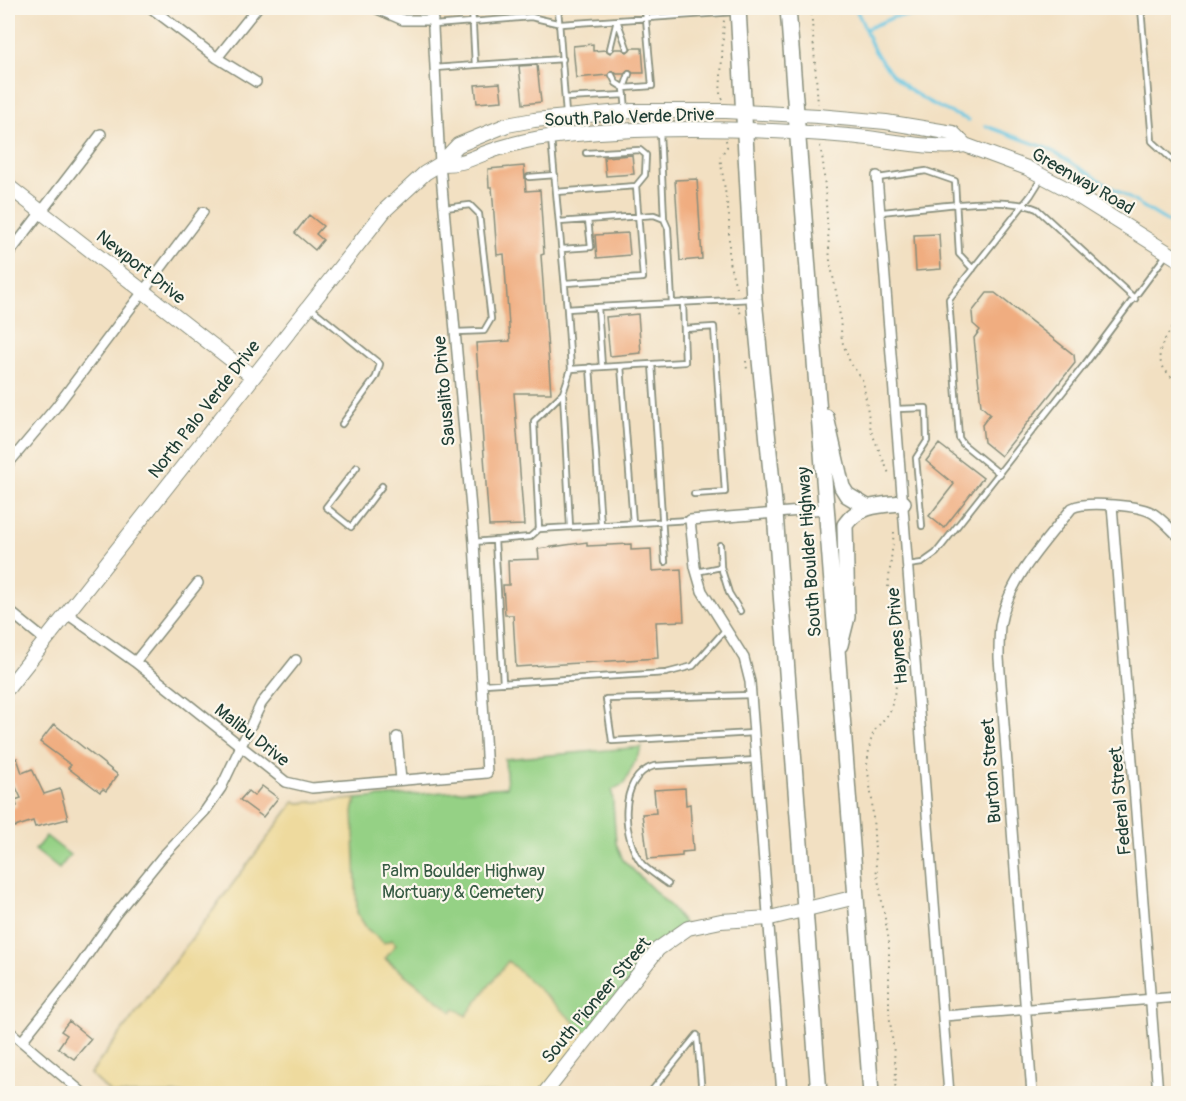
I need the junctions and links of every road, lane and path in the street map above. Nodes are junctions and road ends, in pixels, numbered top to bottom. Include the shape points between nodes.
1 (151, 8) edge
2 (257, 8) edge
3 (375, 8) edge
4 (432, 8) edge
5 (472, 8) edge
6 (558, 8) edge
7 (645, 8) edge
8 (788, 8) edge
9 (811, 8) edge
10 (1141, 8) edge
11 (739, 10) edge
12 (646, 18) junction
13 (617, 20) junction
14 (473, 21) junction
15 (725, 21) dead end
16 (434, 23) junction
17 (561, 24) junction
18 (627, 48) dead end
19 (610, 49) dead end
20 (217, 58) junction
21 (563, 59) junction
22 (475, 65) junction
23 (435, 68) junction
24 (629, 74) dead end
25 (612, 75) dead end
26 (256, 82) dead end
27 (624, 88) junction
28 (625, 95) junction
29 (565, 98) junction
30 (724, 100) dead end
31 (818, 102) dead end
32 (626, 111) junction
33 (746, 114) junction
34 (797, 116) junction
35 (566, 117) junction
36 (551, 118) junction
37 (660, 131) junction
38 (747, 131) junction
39 (799, 133) junction
40 (101, 134) dead end
41 (551, 136) junction
42 (965, 145) junction
43 (727, 147) dead end
44 (820, 152) dead end
45 (586, 153) dead end
46 (440, 164) junction
47 (1179, 165) edge
48 (555, 175) junction
49 (1042, 176) junction
50 (529, 177) dead end
51 (877, 177) joint
52 (8, 186) edge
53 (636, 186) junction
54 (556, 192) junction
55 (1024, 204) junction
56 (957, 206) junction
57 (445, 208) junction
58 (40, 211) junction
59 (203, 212) dead end
60 (880, 212) junction
61 (640, 216) junction
62 (664, 219) junction
63 (588, 220) junction
64 (559, 222) junction
65 (562, 249) junction
66 (8, 255) edge
67 (1173, 255) edge
68 (973, 269) junction
69 (565, 283) junction
70 (142, 291) junction
71 (754, 299) junction
72 (1135, 299) junction
73 (738, 300) junction
74 (683, 302) junction
75 (672, 303) junction
76 (308, 305) junction
77 (598, 307) junction
78 (567, 309) junction
79 (1179, 318) edge
80 (743, 327) dead end
81 (684, 329) junction
82 (456, 332) junction
83 (746, 360) dead end
84 (652, 364) junction
85 (621, 366) junction
86 (590, 367) junction
87 (602, 367) junction
88 (571, 369) junction
89 (747, 370) dead end
90 (252, 376) junction
91 (816, 380) junction
92 (1179, 383) edge
93 (563, 393) junction
94 (896, 409) junction
95 (342, 424) dead end
96 (8, 464) edge
97 (357, 467) dead end
98 (1000, 474) junction
99 (891, 479) dead end
100 (382, 486) dead end
101 (694, 494) dead end
102 (898, 503) junction
103 (1112, 505) junction
104 (867, 507) junction
105 (825, 509) junction
106 (775, 513) junction
107 (690, 520) junction
108 (663, 522) junction
109 (633, 523) junction
110 (601, 525) junction
111 (922, 526) dead end
112 (570, 527) junction
113 (539, 529) junction
114 (1179, 536) edge
115 (495, 540) junction
116 (474, 543) junction
117 (720, 545) dead end
118 (665, 562) dead end
119 (908, 565) junction
120 (722, 567) junction
121 (696, 572) junction
122 (198, 583) dead end
123 (8, 610) edge
124 (740, 611) dead end
125 (66, 613) junction
126 (726, 629) junction
127 (45, 640) junction
128 (837, 656) junction
129 (296, 660) dead end
130 (135, 662) junction
131 (503, 683) junction
132 (484, 684) junction
133 (8, 688) edge
134 (751, 695) junction
135 (754, 733) junction
136 (397, 737) dead end
137 (240, 748) junction
138 (756, 760) junction
139 (487, 773) joint
140 (401, 780) junction
141 (668, 884) dead end
142 (855, 897) junction
143 (805, 910) junction
144 (770, 918) junction
145 (1179, 997) edge
146 (1152, 999) junction
147 (1026, 1010) junction
148 (944, 1016) junction
149 (8, 1030) edge
150 (22, 1041) junction
151 (84, 1094) edge
152 (544, 1094) edge
153 (649, 1094) edge
154 (702, 1094) edge
155 (782, 1094) edge
156 (819, 1094) edge
157 (871, 1094) edge
158 (895, 1094) edge
159 (949, 1094) edge
160 (1032, 1094) edge
161 (1158, 1094) edge

1 - 20 street
2 - 20 street
3 - 16 street via 403,20
4 - 16 street, Sausalito Drive
5 - 14 lane
6 - 17 lane
7 - 12 lane
8 - 34 main road, South Boulder Highway
9 - 31 path
10 - 47 lane via 1151,135 1156,147
11 - 12 lane
11 - 33 main road, South Boulder Highway
12 - 13 lane
12 - 27 lane via 652,86
13 - 17 lane
13 - 18 lane
13 - 19 lane
14 - 16 lane
14 - 17 lane via 531,17
14 - 22 lane
15 - 30 path via 720,95
16 - 23 street, Sausalito Drive
17 - 21 lane
20 - 26 street
21 - 22 lane
21 - 29 lane
22 - 23 lane
23 - 46 street, Sausalito Drive
24 - 27 lane
25 - 27 lane
27 - 28 lane
28 - 29 lane
28 - 32 lane
29 - 35 lane
32 - 33 street, South Palo Verde Drive
32 - 35 street, South Palo Verde Drive
33 - 34 street, Greenway Road
33 - 38 main road, South Boulder Highway
34 - 39 main road, South Boulder Highway
34 - 42 street, Greenway Road via 928,127 953,133
35 - 36 street, South Palo Verde Drive
36 - 41 street
36 - 46 street, South Palo Verde Drive via 507,125 466,141
37 - 38 street, South Palo Verde Drive
37 - 41 street, South Palo Verde Drive
37 - 62 lane
38 - 39 street, Greenway Road
38 - 71 main road, South Boulder Highway
39 - 42 street, Greenway Road via 949,148
39 - 91 main road, South Boulder Highway
40 - 58 street
41 - 46 street, South Palo Verde Drive via 500,148 459,165
41 - 48 lane
42 - 49 street, Greenway Road
43 - 73 path via 720,157 729,216 729,262
44 - 99 path via 842,341 863,381 871,431
45 - 53 lane via 640,150 646,155 645,175
46 - 57 street, Sausalito Drive
46 - 76 street, North Palo Verde Drive via 386,209
48 - 50 lane
48 - 54 lane
49 - 55 lane
49 - 67 street, Greenway Road
51 - 56 lane via 926,171 952,179 957,183
51 - 60 street, Haynes Drive
52 - 58 street, Newport Drive
53 - 54 lane
53 - 61 lane
54 - 64 lane
55 - 56 lane
55 - 68 lane
55 - 72 lane via 1037,209
56 - 60 lane
56 - 68 lane via 959,254
57 - 82 street, Sausalito Drive
57 - 82 lane via 470,205 479,214 491,319 484,331
58 - 66 street
58 - 70 street, Newport Drive
59 - 70 street
60 - 94 street, Haynes Drive
61 - 62 lane
61 - 63 lane
61 - 69 lane via 643,278
62 - 75 lane via 668,228
63 - 64 lane
63 - 65 lane via 591,247
64 - 65 lane
65 - 69 lane
67 - 72 lane
68 - 98 lane via 949,299 959,438
69 - 78 lane
70 - 90 street, Newport Drive
70 - 96 street via 56,407
71 - 73 lane
71 - 106 main road, South Boulder Highway
72 - 98 lane
73 - 74 lane
73 - 80 path
74 - 75 lane
74 - 81 lane
75 - 77 lane
76 - 90 street, North Palo Verde Drive
76 - 95 lane via 380,364 376,377
77 - 78 lane
77 - 87 lane
78 - 88 lane
79 - 92 path via 1159,353 1165,372
81 - 84 lane via 685,362
81 - 101 lane via 714,327 725,492
82 - 116 street, Sausalito Drive
83 - 89 path
84 - 85 lane
84 - 108 lane
85 - 87 lane
85 - 109 lane
86 - 87 lane
86 - 88 lane
86 - 110 lane
88 - 93 lane
90 - 125 street, North Palo Verde Drive
91 - 104 main road via 842,487 847,495
91 - 105 main road, South Boulder Highway
93 - 112 lane
93 - 113 lane via 534,421
94 - 102 street, Haynes Drive
94 - 111 lane via 926,408 927,441 916,458
97 - 100 lane via 326,507 351,526
98 - 119 lane via 936,553 922,563
102 - 104 main road
102 - 119 street, Haynes Drive
102 - 158 path via 888,587 899,646 897,682 890,712 874,731 867,765 876,868 890,941 889,1013
103 - 114 street, Burton Street via 1153,512
103 - 146 street, Federal Street
103 - 147 street, Burton Street via 1091,502 1072,508 1025,568 1000,625 999,658
104 - 128 main road via 850,517 845,525 847,617
105 - 106 street
105 - 128 main road, South Boulder Highway
106 - 107 street
106 - 143 main road, South Boulder Highway
107 - 108 lane
107 - 121 street
108 - 109 lane
108 - 118 lane
109 - 110 lane
110 - 112 lane
112 - 113 lane
113 - 115 lane via 530,537
115 - 116 lane
115 - 131 lane
116 - 132 street, Sausalito Drive
117 - 120 lane
119 - 148 street, Haynes Drive
120 - 121 lane
120 - 124 lane via 729,593
121 - 126 street via 702,591
122 - 130 street
123 - 127 street
125 - 127 street, North Palo Verde Drive
125 - 130 street, Malibu Drive
126 - 131 lane via 693,666 666,673
126 - 134 street via 744,658
127 - 133 street, North Palo Verde Drive
128 - 142 main road, South Boulder Highway
129 - 137 street via 261,704
130 - 137 street, Malibu Drive
131 - 132 lane
132 - 139 street, Sausalito Drive
134 - 135 street
134 - 135 lane via 606,699 612,741
135 - 138 street
136 - 140 street
137 - 140 street, Malibu Drive via 295,786
137 - 150 street via 205,811 115,915
138 - 141 lane via 654,766 636,778 627,817 634,851 643,864
138 - 144 street
139 - 140 street, Malibu Drive
142 - 143 street, South Pioneer Street
142 - 157 main road, South Boulder Highway
143 - 144 street, South Pioneer Street
143 - 156 main road, South Boulder Highway
144 - 152 street, South Pioneer Street via 688,928 658,949
144 - 155 street
145 - 146 street
146 - 147 street
146 - 161 street, Federal Street
147 - 148 street
147 - 160 street, Burton Street
148 - 159 street, Haynes Drive
149 - 150 street
150 - 151 street
153 - 154 lane via 697,1035

